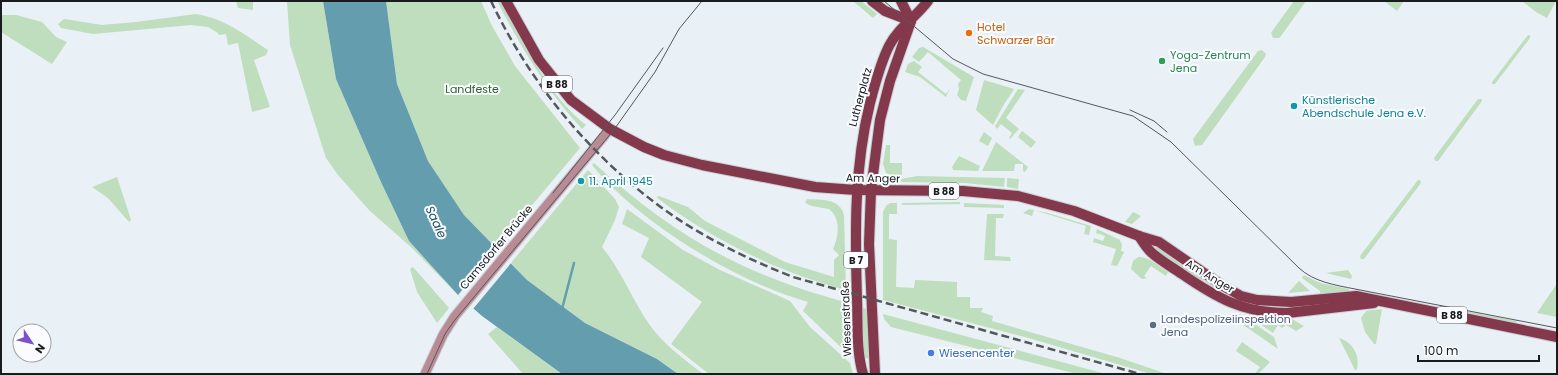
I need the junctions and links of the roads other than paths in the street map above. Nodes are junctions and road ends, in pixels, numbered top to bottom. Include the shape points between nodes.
1 (506, 1) edge
2 (872, 1) edge
3 (901, 1) edge
4 (928, 1) edge
5 (911, 21) junction
6 (610, 129) junction
7 (856, 190) junction
8 (870, 190) junction
9 (1139, 236) junction
10 (1387, 302) junction
11 (1557, 337) edge
12 (425, 374) edge
13 (863, 374) edge
14 (876, 374) edge

1 - 6 main road, B 88 via 527,41 552,77 571,100
2 - 5 main road via 885,11
3 - 5 main road
4 - 5 main road, Lutherplatz / B 7
5 - 7 main road, Lutherplatz / B 7 via 892,40 877,76 862,141
5 - 8 main road, Lutherplatz / B 7 via 890,81 880,120
6 - 7 main road, Am Anger / B 88 via 644,147 702,165 799,185
6 - 12 street, Camsdorfer Brücke via 447,327
7 - 8 main road, Am Anger / B 88
7 - 13 main road, Wiesenstraße / B 7 via 859,347
8 - 9 main road, Am Anger / B 88 via 1018,196 1080,213
8 - 14 main road, B 7
9 - 10 main road, Am Anger / B 88 via 1159,242 1241,296 1257,300 1291,302 1356,296
9 - 10 main road, Am Anger / B 88 via 1151,253 1204,289 1227,302 1246,308 1272,313
10 - 11 main road, B 88

